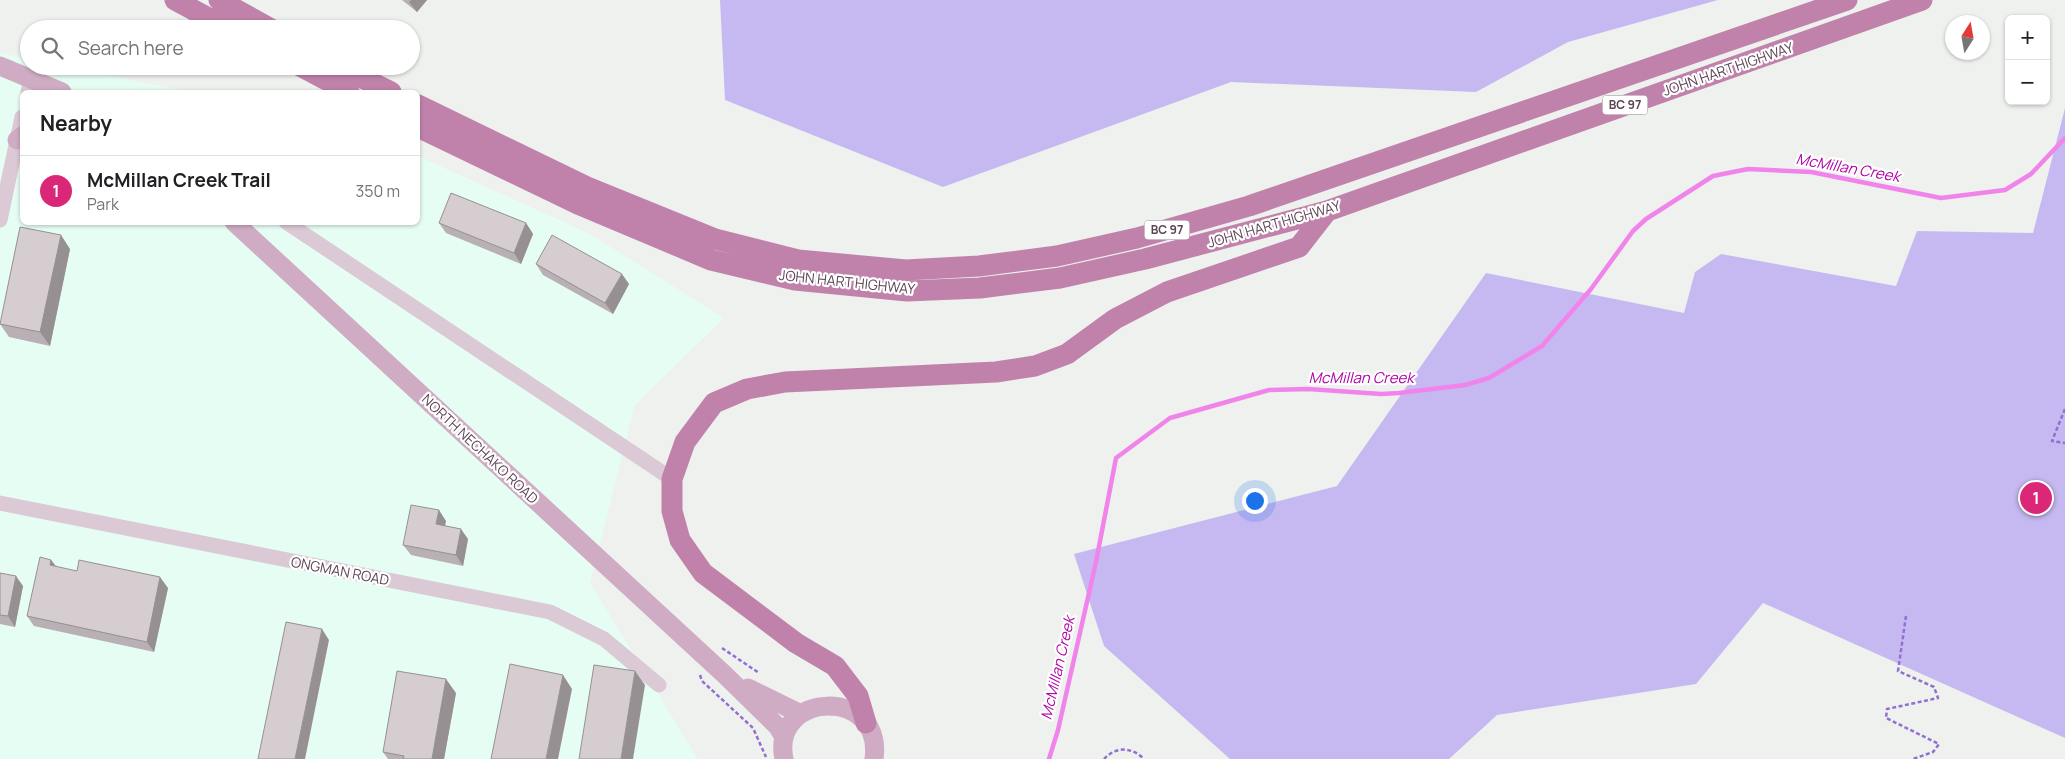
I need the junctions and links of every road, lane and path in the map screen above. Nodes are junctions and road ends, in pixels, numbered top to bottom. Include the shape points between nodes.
1 (219, 0) edge
2 (1847, 0) edge
3 (1922, 0) edge
4 (176, 2) edge
5 (211, 20) edge
6 (254, 20) edge
7 (0, 66) edge
8 (317, 75) edge
9 (356, 75) edge
10 (29, 85) edge
11 (53, 90) edge
12 (345, 90) edge
13 (387, 90) edge
14 (420, 106) edge
15 (420, 128) edge
16 (20, 138) edge
17 (1327, 211) junction
18 (0, 220) edge
19 (237, 225) edge
20 (291, 225) edge
21 (2065, 409) edge
22 (2065, 443) edge
23 (672, 479) junction
24 (0, 503) edge
25 (1906, 616) dead end
26 (716, 647) dead end
27 (725, 675) junction
28 (762, 676) dead end
29 (659, 685) dead end
30 (718, 696) dead end
31 (801, 714) junction
32 (866, 723) junction
33 (784, 737) junction
34 (767, 759) edge
35 (784, 759) edge
36 (874, 759) edge
37 (1104, 759) edge
38 (1144, 759) edge
39 (1914, 759) edge

1 - 6 highway
2 - 14 highway, JOHN HART HIGHWAY / BC 97 via 1249,206 1057,256 980,266 906,270 798,260 715,239 587,187
3 - 17 highway, JOHN HART HIGHWAY / BC 97
4 - 5 highway
7 - 10 main road
8 - 12 highway
9 - 13 highway
10 - 11 main road
15 - 17 highway, JOHN HART HIGHWAY / BC 97 via 578,204 711,260 795,280 908,291 980,288 1060,278
16 - 18 street
17 - 23 highway via 1299,247 1166,292 1115,319 1067,354 1035,366 996,372 785,382 747,389 714,403 685,442
19 - 27 main road, NORTH NECHAKO ROAD
20 - 23 street
21 - 22 path via 2052,441
23 - 32 highway via 672,510 680,540 703,573 796,643 835,666 858,696
24 - 29 street, ONGMAN ROAD via 550,612 604,639
25 - 39 path via 1898,671 1934,687 1938,698 1888,709 1886,718 1940,744 1933,752
26 - 28 path via 725,649
27 - 31 main road, NORTH NECHAKO ROAD
27 - 33 main road, NORTH NECHAKO ROAD via 778,727
30 - 34 path via 753,728
31 - 32 main road via 828,704 855,713
31 - 33 main road via 791,723
32 - 36 main road via 872,736
33 - 35 main road
37 - 38 path via 1120,749 1132,750

